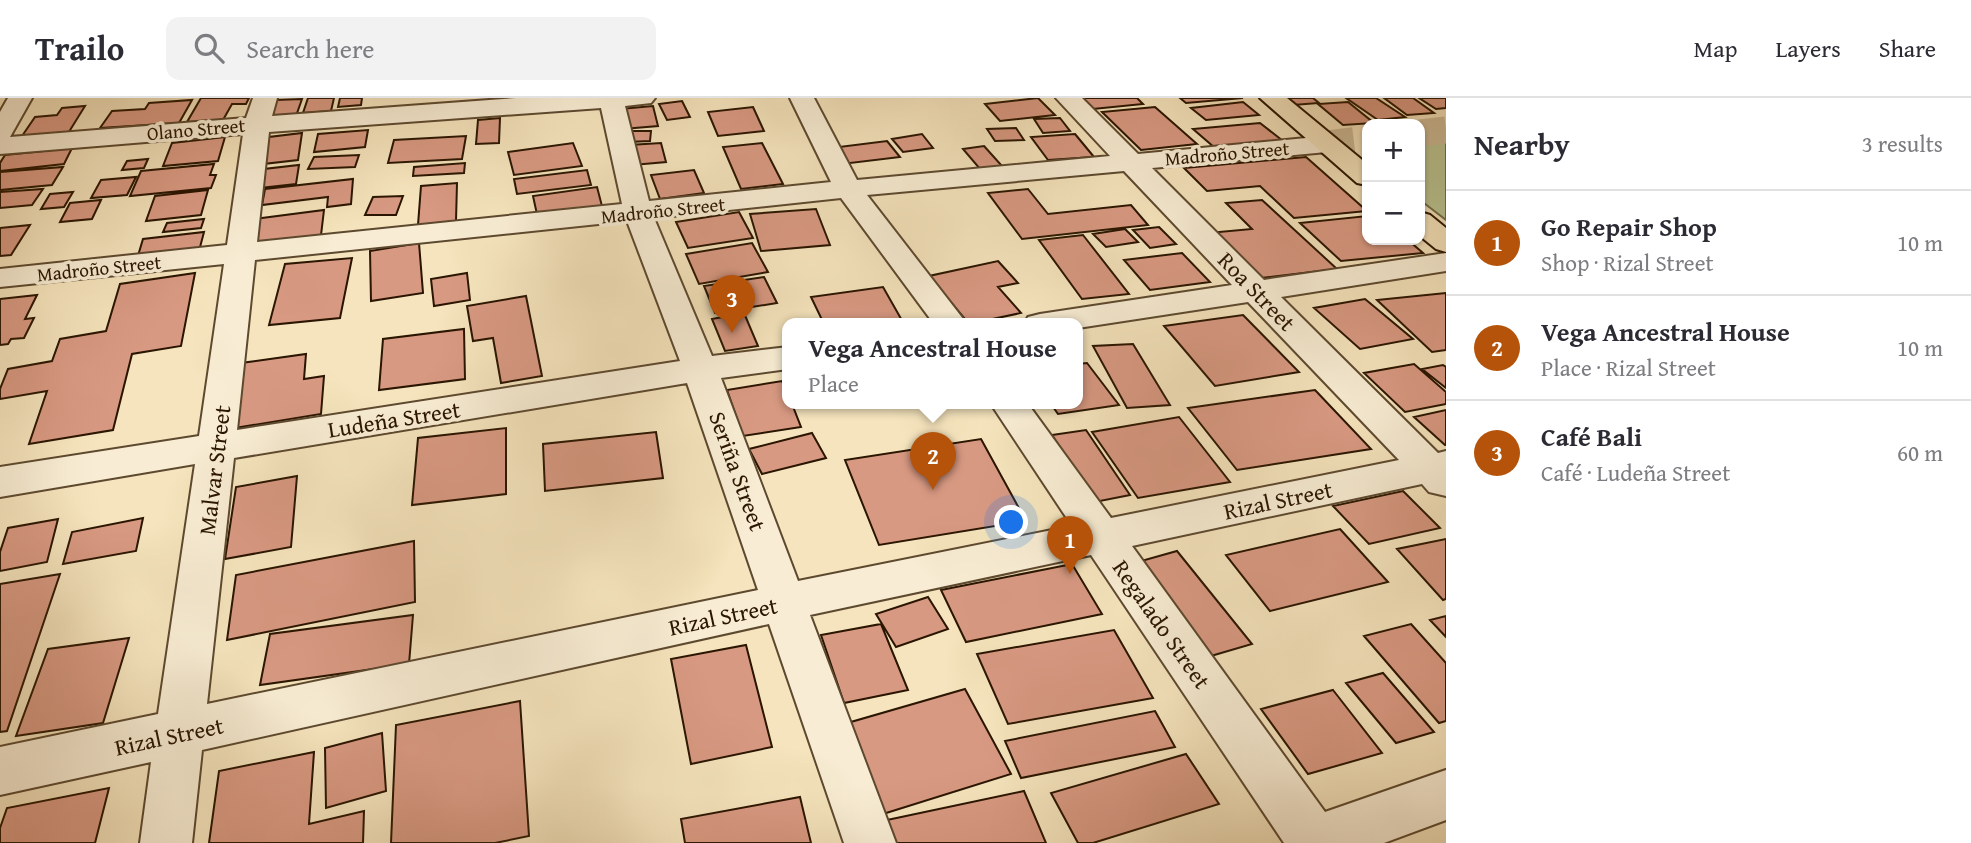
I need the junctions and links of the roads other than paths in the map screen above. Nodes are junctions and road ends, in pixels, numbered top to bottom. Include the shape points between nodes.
1 (20, 98) edge
2 (802, 98) edge
3 (1068, 98) edge
4 (1272, 98) edge
5 (622, 99) edge
6 (261, 111) edge
7 (0, 133) edge
8 (1327, 144) junction
9 (0, 146) edge
10 (1131, 162) junction
11 (1362, 173) edge
12 (848, 188) junction
13 (638, 213) junction
14 (1425, 225) edge
15 (1446, 243) edge
16 (240, 254) junction
17 (1446, 262) edge
18 (0, 278) edge
19 (1256, 289) junction
20 (946, 318) edge
21 (1077, 318) edge
22 (782, 359) edge
23 (700, 369) junction
24 (1012, 409) edge
25 (217, 449) junction
26 (1441, 472) edge
27 (0, 482) edge
28 (1101, 537) junction
29 (786, 602) junction
30 (181, 734) junction
31 (0, 771) edge
32 (1446, 795) edge
33 (166, 843) edge
34 (870, 843) edge
35 (1315, 843) edge

1 - 7 street
2 - 12 street
3 - 10 street, Roa Street
4 - 8 main road
5 - 6 street, Olano Street
5 - 13 street, Seriña Street
6 - 9 street, Olano Street
6 - 16 street, Malvar Street
8 - 10 street, Madroño Street
8 - 11 main road
10 - 12 street, Madroño Street
10 - 19 street, Roa Street
12 - 13 street, Madroño Street
12 - 20 street
13 - 16 street, Madroño Street
13 - 23 street, Seriña Street
14 - 15 main road
16 - 18 street, Madroño Street
16 - 25 street, Malvar Street
17 - 19 street
19 - 21 street
19 - 26 street, Roa Street
22 - 23 street, Ludeña Street
23 - 25 street, Ludeña Street
23 - 29 street, Seriña Street
24 - 28 street, Regalado Street
25 - 27 street, Ludeña Street
25 - 30 street, Malvar Street
26 - 28 street, Rizal Street
28 - 29 street, Rizal Street
28 - 35 street, Regalado Street
29 - 30 street, Rizal Street
29 - 34 street, Seriña Street
30 - 31 street, Rizal Street
30 - 33 street, Malvar Street
32 - 35 street

